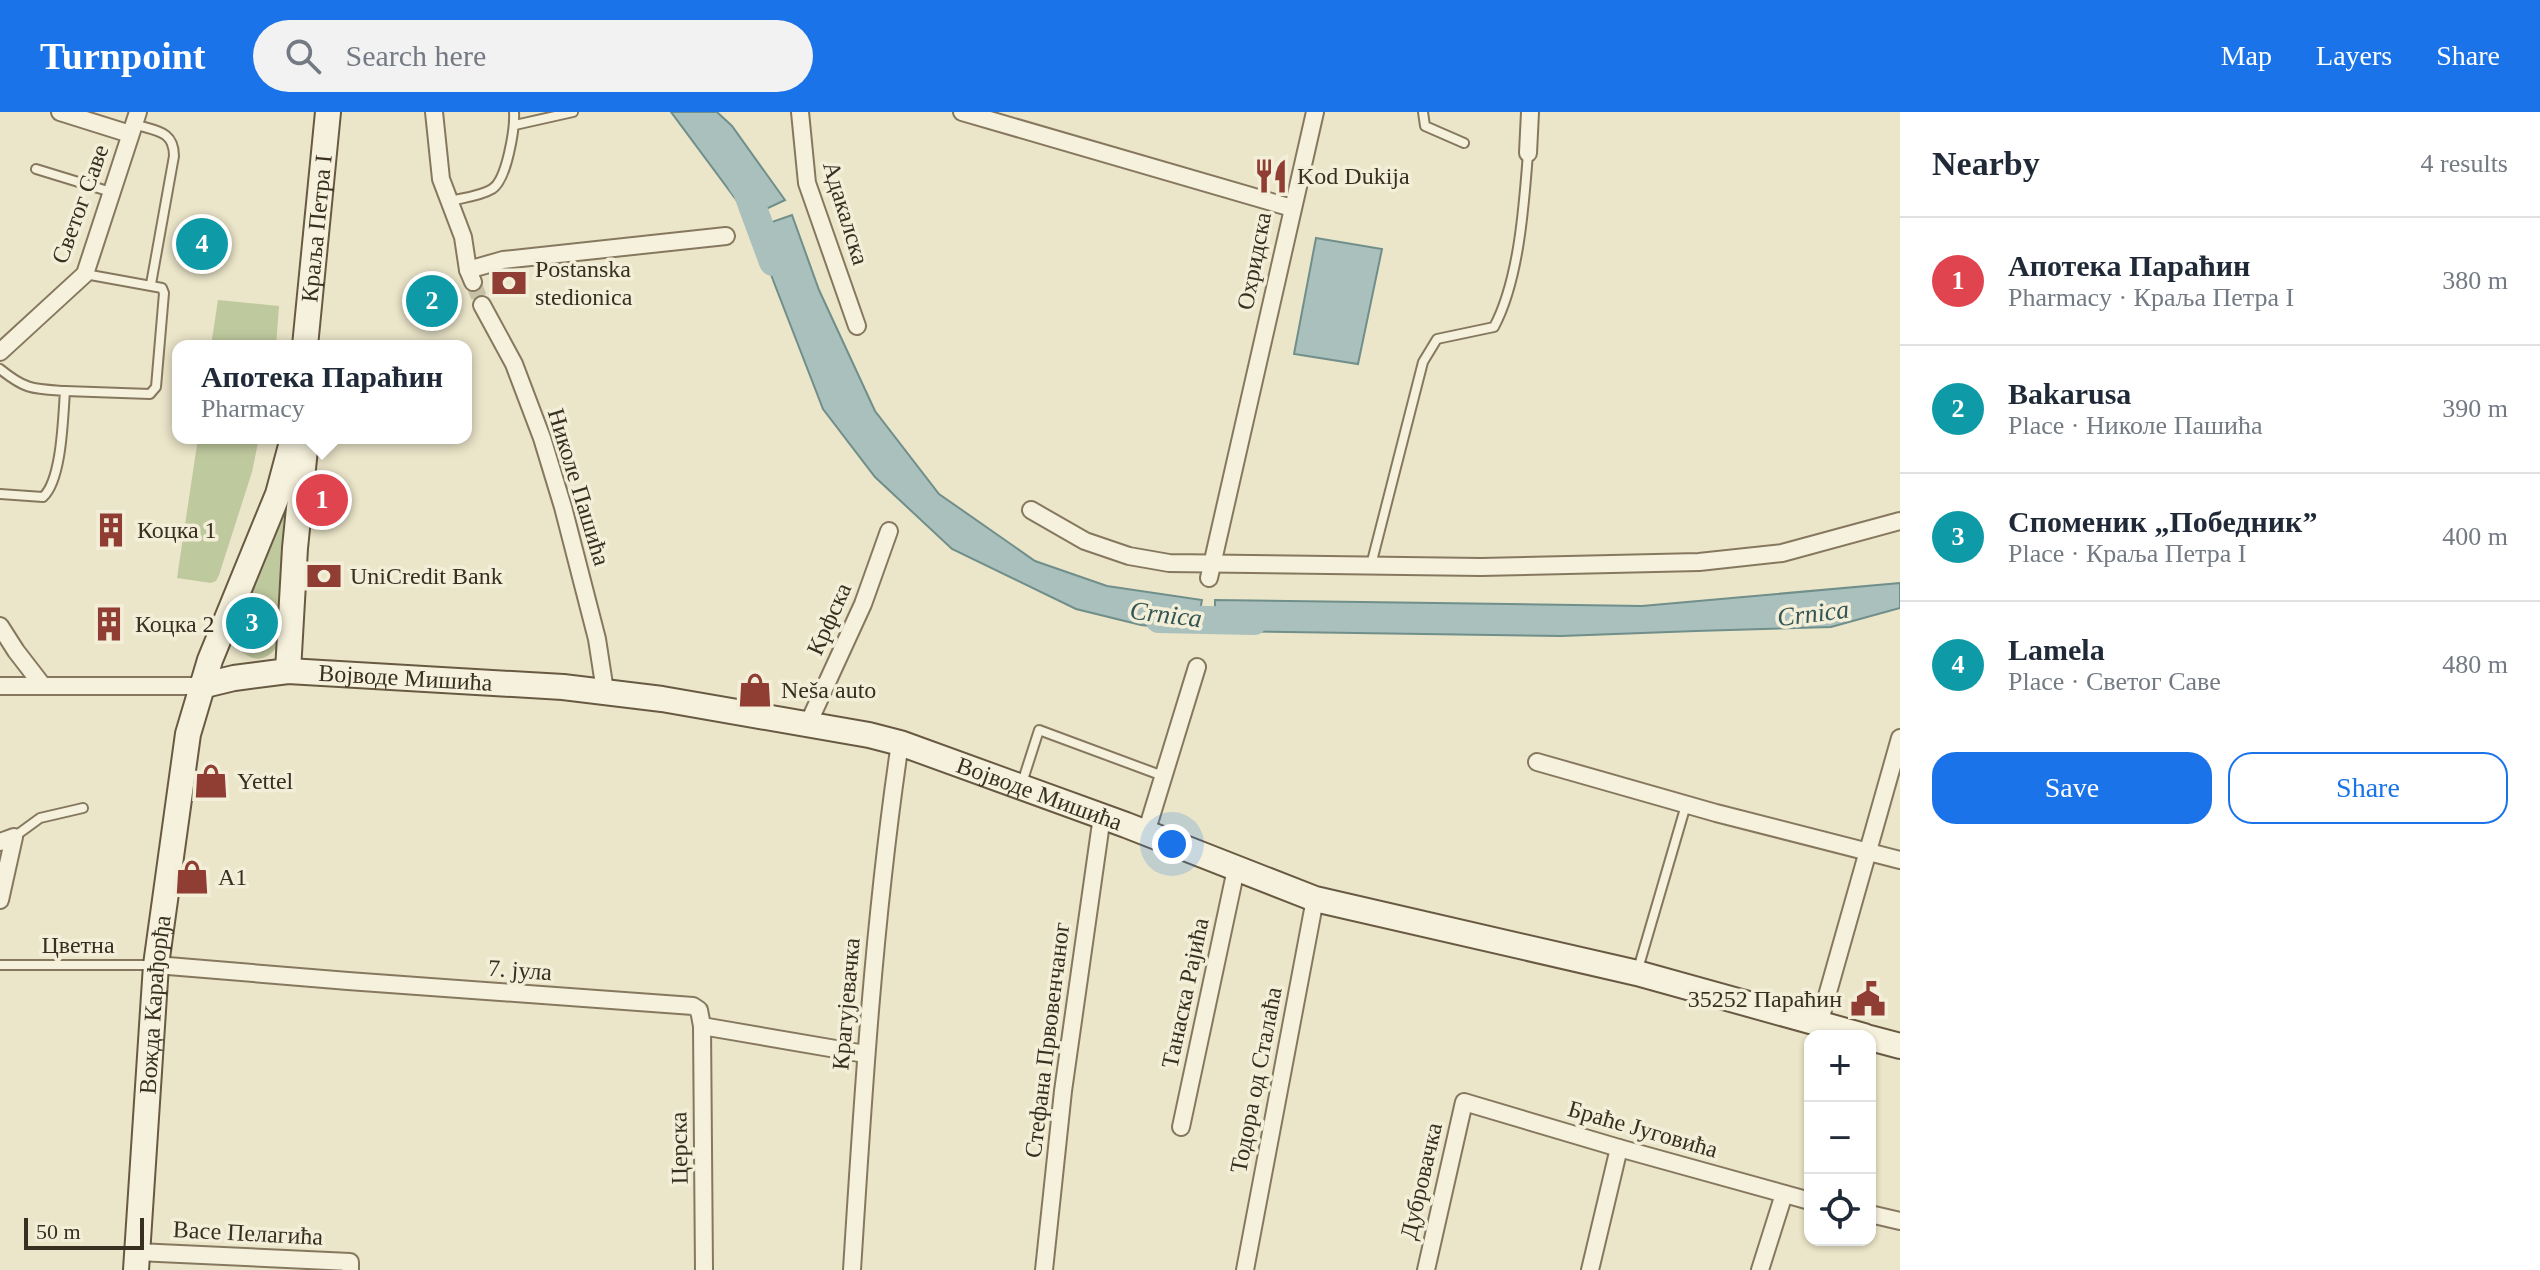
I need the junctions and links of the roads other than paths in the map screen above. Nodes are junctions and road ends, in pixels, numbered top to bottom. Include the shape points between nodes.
1 (60, 112) edge
2 (328, 112) edge
3 (434, 112) edge
4 (514, 112) edge
5 (573, 112) edge
6 (800, 112) edge
7 (962, 112) edge
8 (1315, 112) edge
9 (1423, 112) edge
10 (1530, 112) edge
11 (134, 124) edge
12 (515, 125) junction
13 (1464, 143) dead end
14 (1528, 153) joint
15 (36, 169) dead end
16 (111, 192) junction
17 (449, 201) junction
18 (1292, 208) junction
19 (726, 236) dead end
20 (85, 274) junction
21 (151, 284) junction
22 (482, 305) tunnel mouth
23 (857, 326) dead end
24 (306, 340) edge
25 (0, 352) edge
26 (0, 369) edge
27 (65, 391) junction
28 (291, 444) edge
29 (305, 444) edge
30 (0, 494) edge
31 (1031, 510) dead end
32 (1900, 521) edge
33 (889, 531) dead end
34 (1371, 565) junction
35 (1210, 570) junction
36 (231, 611) junction
37 (0, 626) edge
38 (1197, 667) dead end
39 (288, 671) junction
40 (234, 678) junction
41 (0, 686) edge
42 (43, 686) junction
43 (201, 686) junction
44 (605, 691) junction
45 (808, 724) junction
46 (1900, 738) edge
47 (900, 743) junction
48 (1537, 762) dead end
49 (1164, 776) junction
50 (1021, 787) junction
51 (1686, 804) junction
52 (83, 808) dead end
53 (1102, 816) junction
54 (1146, 833) junction
55 (7, 839) edge
56 (1868, 852) junction
57 (1900, 860) edge
58 (1236, 869) junction
59 (1315, 899) junction
60 (0, 900) edge
61 (0, 965) edge
62 (156, 965) junction
63 (1637, 973) junction
64 (1819, 1024) junction
65 (702, 1026) junction
66 (1842, 1030) edge
67 (1876, 1040) edge
68 (1900, 1046) edge
69 (865, 1054) junction
70 (1464, 1102) joint
71 (1181, 1127) dead end
72 (1619, 1148) junction
73 (1784, 1194) junction
74 (1804, 1199) edge
75 (1876, 1215) edge
76 (1900, 1221) edge
77 (137, 1261) edge
78 (350, 1270) edge
79 (704, 1270) edge
80 (852, 1270) edge
81 (1044, 1270) edge
82 (1245, 1270) edge
83 (1426, 1270) edge
84 (1590, 1270) edge
85 (1760, 1270) edge

1 - 11 street, Светог Саве
2 - 24 main road, Краља Петра I
3 - 17 street via 441,179
4 - 12 lane
5 - 12 lane
6 - 23 street, Адакалска via 807,183
7 - 18 street, Охридска
8 - 18 street
9 - 13 lane via 1425,126
10 - 14 street
11 - 16 street, Светог Саве
11 - 21 lane via 167,135 174,146
12 - 17 lane via 495,186
14 - 34 lane via 1523,219 1503,310 1494,327 1437,339 1423,362
15 - 16 lane
16 - 20 street, Светог Саве
17 - 19 street via 470,276 503,260
18 - 35 street, Охридска
20 - 21 lane
20 - 25 street, Светог Саве
21 - 27 lane via 164,293 156,387 150,394
22 - 44 street, Николе Пашића via 514,364 542,438 590,611
26 - 27 lane via 28,388
27 - 30 lane via 56,475 49,492 43,497
28 - 36 main road via 278,494
29 - 39 main road
31 - 35 street via 1085,541 1129,556
32 - 34 street via 1782,553 1699,562
33 - 45 street, Крфска via 863,604
34 - 35 street
36 - 40 main road
36 - 43 main road
37 - 42 street
38 - 49 street
39 - 40 main road
39 - 44 main road, Војводе Мишића
40 - 43 main road
41 - 42 street
42 - 43 street
43 - 62 main road, Вожда Карађорђа via 188,734
44 - 45 main road, Војводе Мишића
45 - 47 main road, Војводе Мишића
46 - 56 street
47 - 50 main road, Војводе Мишића
47 - 69 street, Крагујевачка
48 - 51 street
49 - 50 lane via 1039,730
49 - 54 street
50 - 53 main road, Војводе Мишића
51 - 56 street
51 - 63 lane
52 - 55 lane via 40,818
53 - 54 main road, Војводе Мишића
53 - 81 street, Стефана Првовенчаног
54 - 58 main road, Војводе Мишића
55 - 60 street
56 - 57 street
56 - 64 street
58 - 59 main road, Војводе Мишића
58 - 71 street, Танаска Рајића
59 - 63 main road, Војводе Мишића
59 - 82 street, Тодора од Сталаћа
61 - 62 lane, Цветна
62 - 65 street, 7. јула via 693,1006
62 - 77 main road, Вожда Карађорђа
63 - 64 main road, Војводе Мишића
64 - 66 main road, Војводе Мишића
65 - 69 street
65 - 79 street, Церска
67 - 68 main road
69 - 80 street, Крагујевачка
70 - 72 street, Браће Југовића
70 - 83 street, Дубровачка
72 - 73 street, Браће Југовића
72 - 84 street
73 - 74 street, Браће Југовића
73 - 85 street
75 - 76 street
77 - 78 street, Васе Пелагића via 350,1262

